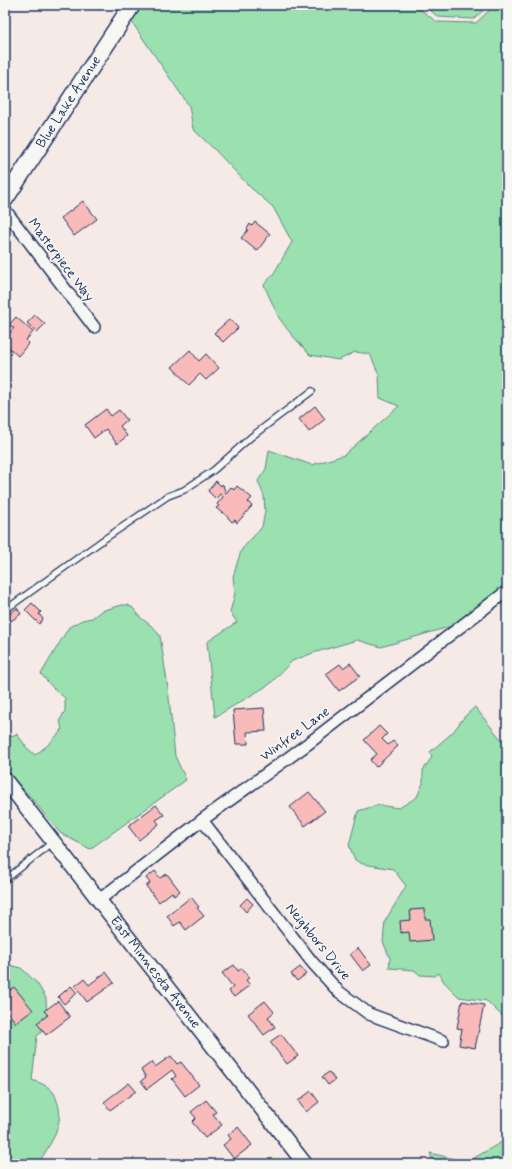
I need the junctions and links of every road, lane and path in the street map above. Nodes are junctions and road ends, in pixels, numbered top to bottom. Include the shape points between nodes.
1 (132, 5) edge
2 (5, 199) edge
3 (5, 210) edge
4 (94, 327) dead end
5 (312, 391) dead end
6 (507, 591) edge
7 (5, 610) edge
8 (5, 780) edge
9 (202, 820) junction
10 (53, 842) junction
11 (5, 880) edge
12 (99, 900) junction
13 (443, 1041) dead end
14 (305, 1164) edge

1 - 2 main road, Blue Lake Avenue
3 - 4 street, Masterpiece Way
5 - 7 lane via 214,470 184,490 168,496
6 - 9 street, Winfree Lane via 309,743
8 - 10 street, East Minnesota Avenue
9 - 12 street, Winfree Lane
9 - 13 street, Neighbors Drive via 312,962 338,991 369,1014
10 - 11 lane
10 - 12 street, East Minnesota Avenue
12 - 14 street, East Minnesota Avenue

